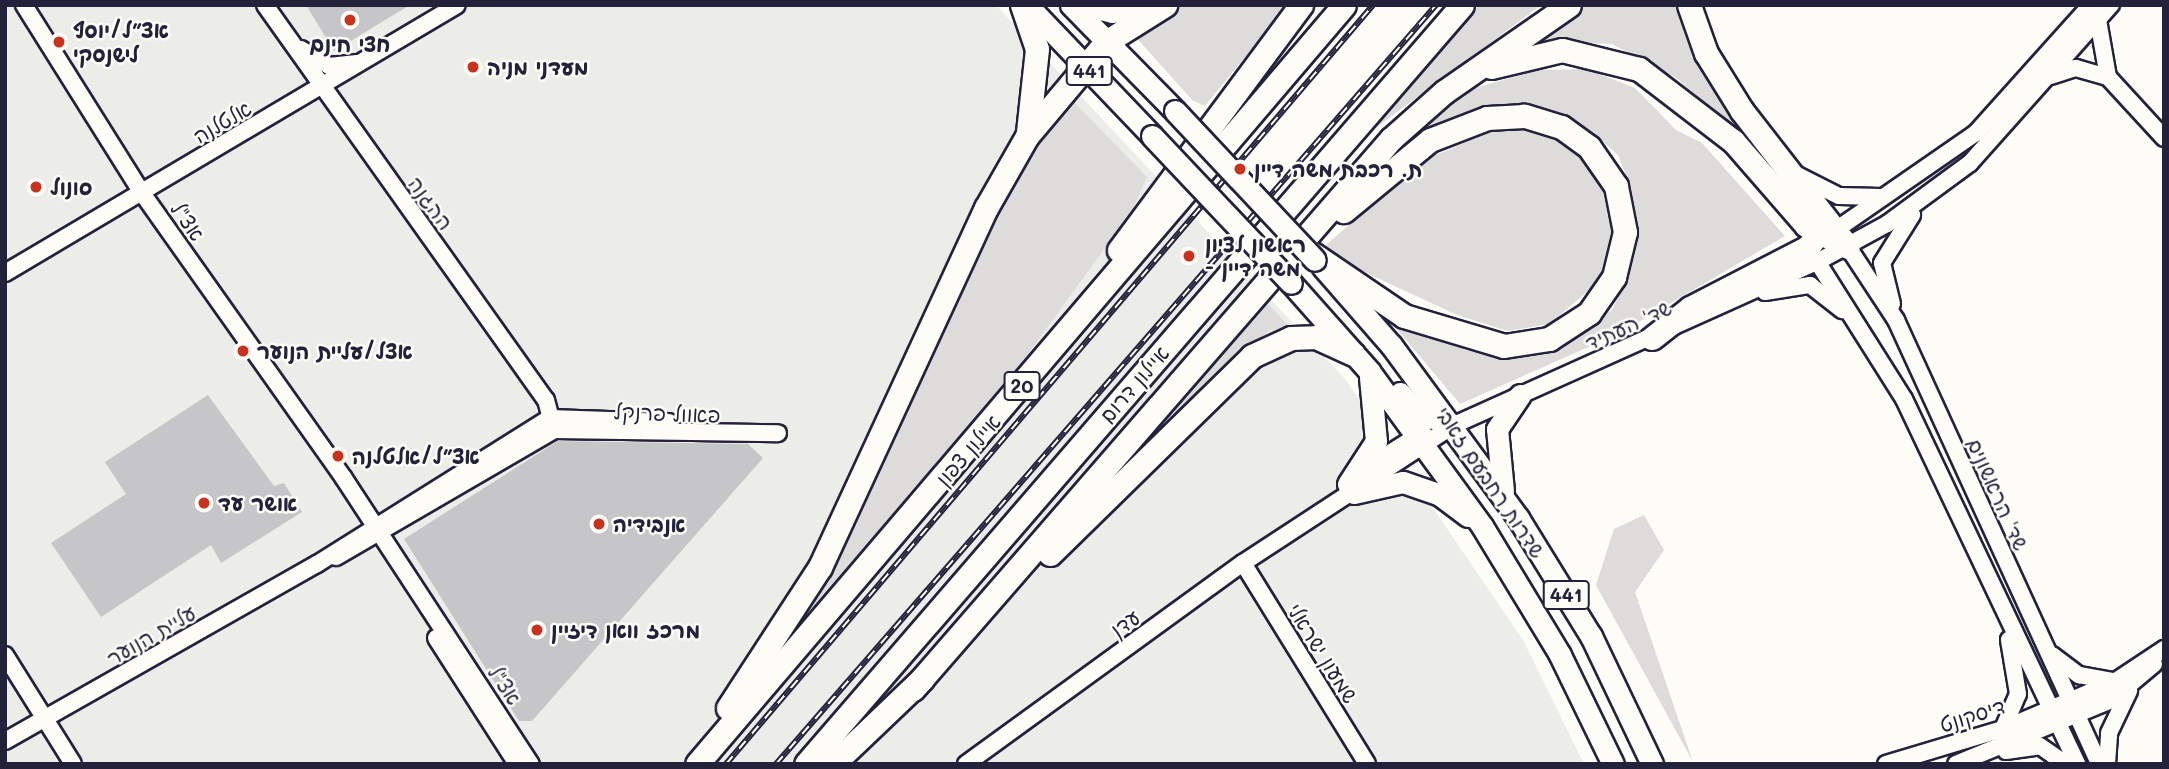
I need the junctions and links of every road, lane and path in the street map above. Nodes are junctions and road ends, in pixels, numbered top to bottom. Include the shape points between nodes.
1 (24, 5) edge
2 (265, 5) edge
3 (457, 5) edge
4 (1025, 5) edge
5 (1072, 5) edge
6 (1087, 5) edge
7 (1137, 5) edge
8 (1164, 5) edge
9 (1300, 5) edge
10 (1344, 5) edge
11 (1462, 5) edge
12 (1569, 5) edge
13 (1689, 5) edge
14 (2111, 5) edge
15 (2095, 12) edge
16 (290, 41) junction
17 (1106, 42) junction
18 (366, 61) junction
19 (1083, 66) junction
20 (2048, 77) junction
21 (2108, 77) junction
22 (1460, 80) junction
23 (323, 88) junction
24 (1027, 136) junction
25 (2164, 138) edge
26 (1775, 158) junction
27 (142, 193) junction
28 (1887, 196) junction
29 (1927, 197) junction
30 (1822, 239) junction
31 (1848, 247) junction
32 (1313, 256) junction
33 (5, 273) edge
34 (1292, 283) junction
35 (1742, 297) junction
36 (1250, 305) junction
37 (1896, 320) junction
38 (1652, 338) junction
39 (1879, 351) junction
40 (1353, 354) junction
41 (1369, 371) junction
42 (1520, 395) junction
43 (1012, 398) junction
44 (552, 424) junction
45 (1454, 425) junction
46 (778, 433) dead end
47 (1421, 439) junction
48 (1351, 488) junction
49 (1504, 497) junction
50 (1482, 526) junction
51 (373, 532) junction
52 (1243, 564) junction
53 (2006, 624) junction
54 (2046, 650) junction
55 (2164, 650) edge
56 (5, 655) edge
57 (2123, 685) junction
58 (913, 689) junction
59 (2072, 707) junction
60 (2054, 715) junction
61 (47, 720) junction
62 (2003, 729) junction
63 (5, 741) edge
64 (1990, 753) junction
65 (975, 761) edge
66 (73, 764) edge
67 (517, 764) edge
68 (531, 764) edge
69 (686, 764) edge
70 (697, 764) edge
71 (806, 764) edge
72 (834, 764) edge
73 (1367, 764) edge
74 (1613, 764) edge
75 (1652, 764) edge
76 (1886, 764) edge
77 (1956, 764) edge
78 (2066, 764) edge
79 (2077, 764) edge
80 (2099, 764) edge
81 (2107, 764) edge

1 - 27 street, אצ"ל
2 - 16 street, ההגנה
3 - 18 street, אלטלנה
4 - 19 main road, 441
4 - 24 highway via 1038,57
5 - 17 main road, 441
6 - 7 highway via 1112,11
8 - 17 highway
9 - 43 highway
10 - 43 highway, איילון צפון / 20
11 - 71 highway, איילון דרום
12 - 22 highway
13 - 26 highway via 1706,53
14 - 15 street, שד' העתיד
15 - 20 street, שד' העתיד
15 - 21 street
15 - 28 street, שד' העתיד via 1976,132
16 - 18 street via 329,66
16 - 23 street, ההגנה
17 - 19 highway
17 - 32 main road, 441, bridge
18 - 23 street, אלטלנה
19 - 24 highway
19 - 34 main road, 441, bridge
20 - 21 street via 2076,68
20 - 29 street, שד' העתיד via 1970,163
21 - 25 street
22 - 30 highway via 1533,53 1581,52 1639,69 1673,92
22 - 36 highway via 1391,139
23 - 27 street, אלטלנה
23 - 44 street, ההגנה via 546,400
24 - 69 highway via 986,208 820,567
26 - 28 street via 1806,182 1839,196
26 - 30 highway
27 - 33 street, אלטלנה
27 - 51 street, אצ"ל via 326,456
28 - 30 street, שד' העתיד
29 - 31 street, שד' העתיד
29 - 37 street via 1898,231 1882,264
30 - 31 highway
30 - 31 street, שד' העתיד
30 - 35 street, שד' העתיד
30 - 38 highway via 1689,308
30 - 39 street
31 - 37 street, שד' הראשונים
32 - 36 highway via 1422,325 1486,344 1521,344 1563,333 1597,304 1620,263 1624,217 1610,173 1576,135 1524,116 1487,118 1447,131 1401,158
32 - 45 main road, שדרות רחבעם זאבי / 441
34 - 40 main road, שדרות רחבעם זאבי / 441
34 - 45 main road, 441 via 1342,321 1416,412
35 - 38 street, שד' העתיד
35 - 39 street via 1810,285
36 - 58 highway
37 - 54 street, שד' הראשונים
38 - 42 street, שד' העתיד
39 - 53 street
40 - 41 main road, שדרות רחבעם זאבי / 441
40 - 58 highway via 1316,337 1291,338 1252,356
41 - 47 main road, שדרות רחבעם זאבי / 441
41 - 48 main road via 1376,441
42 - 45 street, שד' העתיד
42 - 49 main road via 1497,429
43 - 70 highway, איילון צפון / 20
44 - 46 street, פאוול פרנקל
44 - 51 street, עליית הנוער
45 - 47 street, עדן
45 - 49 main road, שדרות רחבעם זאבי / 441
47 - 48 street, עדן
47 - 50 main road, שדרות רחבעם זאבי / 441
48 - 50 main road via 1403,482 1440,495
48 - 52 street, עדן
49 - 75 main road, שדרות רחבעם זאבי / 441 via 1591,636
50 - 74 main road, שדרות רחבעם זאבי / 441 via 1560,655
51 - 61 street, עליית הנוער
51 - 67 street, אצ"ל
51 - 68 street, אצ"ל
52 - 65 street, עדן
52 - 73 street, שמעון ישראלי
53 - 60 street
53 - 62 street via 2018,694
54 - 57 street via 2079,675
54 - 59 street, שד' הראשונים
55 - 57 street
56 - 61 street
57 - 59 street, דיסקונט
57 - 81 street via 2109,733
58 - 72 highway
59 - 60 street, דיסקונט
59 - 80 street, שד' הראשונים
60 - 62 street, דיסקונט
60 - 64 street
60 - 79 street
61 - 63 street, עליית הנוער
61 - 66 street
62 - 76 street, דיסקונט
64 - 77 street, דיסקונט
64 - 78 street via 2040,746

